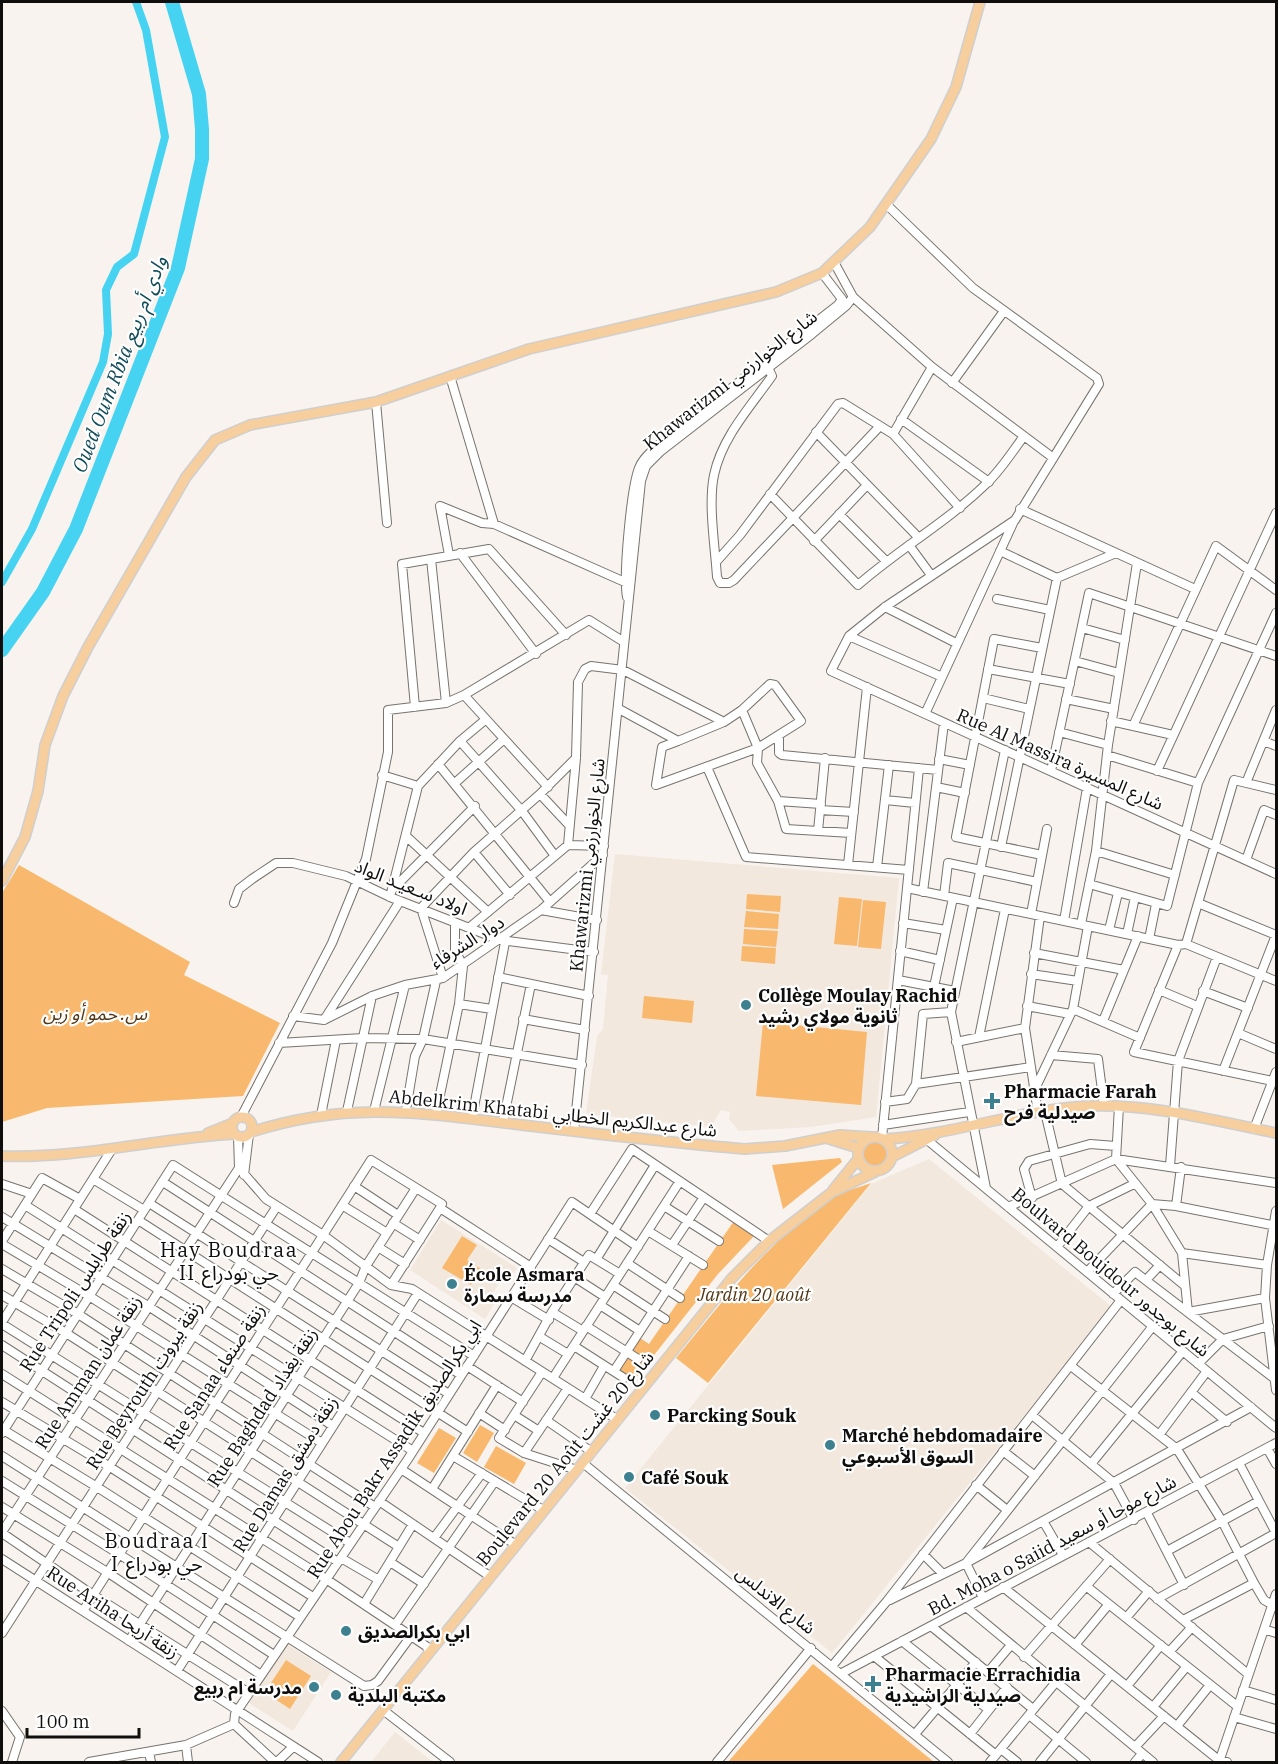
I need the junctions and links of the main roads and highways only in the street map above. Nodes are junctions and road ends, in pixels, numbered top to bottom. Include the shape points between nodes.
1 (980, 2) edge
2 (2, 881) edge
3 (241, 1120) junction
4 (276, 1124) junction
5 (942, 1131) junction
6 (250, 1133) junction
7 (1276, 1133) edge
8 (237, 1135) junction
9 (200, 1136) junction
10 (871, 1137) junction
11 (826, 1138) junction
12 (883, 1139) junction
13 (858, 1148) junction
14 (2, 1156) edge
15 (892, 1157) junction
16 (858, 1159) junction
17 (875, 1172) junction
18 (832, 1192) junction
19 (341, 1762) edge

1 - 2 main road via 963,65 931,139 887,205 835,264 822,273 776,292 529,349 376,402 250,425 222,436 200,457 63,696 45,745 27,830
3 - 4 main road, Abdelkrim Khatabi شارع عبدالكريم الخطابي
3 - 6 main road
3 - 8 main road
3 - 9 main road, Abdelkrim Khatabi شارع عبدالكريم الخطابي
4 - 6 main road, Abdelkrim Khatabi شارع عبدالكريم الخطابي
4 - 11 main road, Abdelkrim Khatabi شارع عبدالكريم الخطابي via 347,1111 406,1110 746,1149
5 - 7 main road via 1041,1112 1119,1106
5 - 12 main road
5 - 15 main road
6 - 8 main road, Abdelkrim Khatabi شارع عبدالكريم الخطابي
8 - 9 main road, Abdelkrim Khatabi شارع عبدالكريم الخطابي
9 - 14 main road, Abdelkrim Khatabi شارع عبدالكريم الخطابي via 112,1149
10 - 11 main road, Abdelkrim Khatabi شارع عبدالكريم الخطابي
10 - 12 main road
10 - 13 main road
11 - 13 main road
12 - 15 main road via 891,1147
13 - 16 main road
15 - 17 main road via 886,1167
16 - 17 main road via 866,1169
16 - 18 main road
17 - 18 main road
18 - 19 main road, Boulevard 20 Août شارع 20 غشت via 770,1241 732,1278

